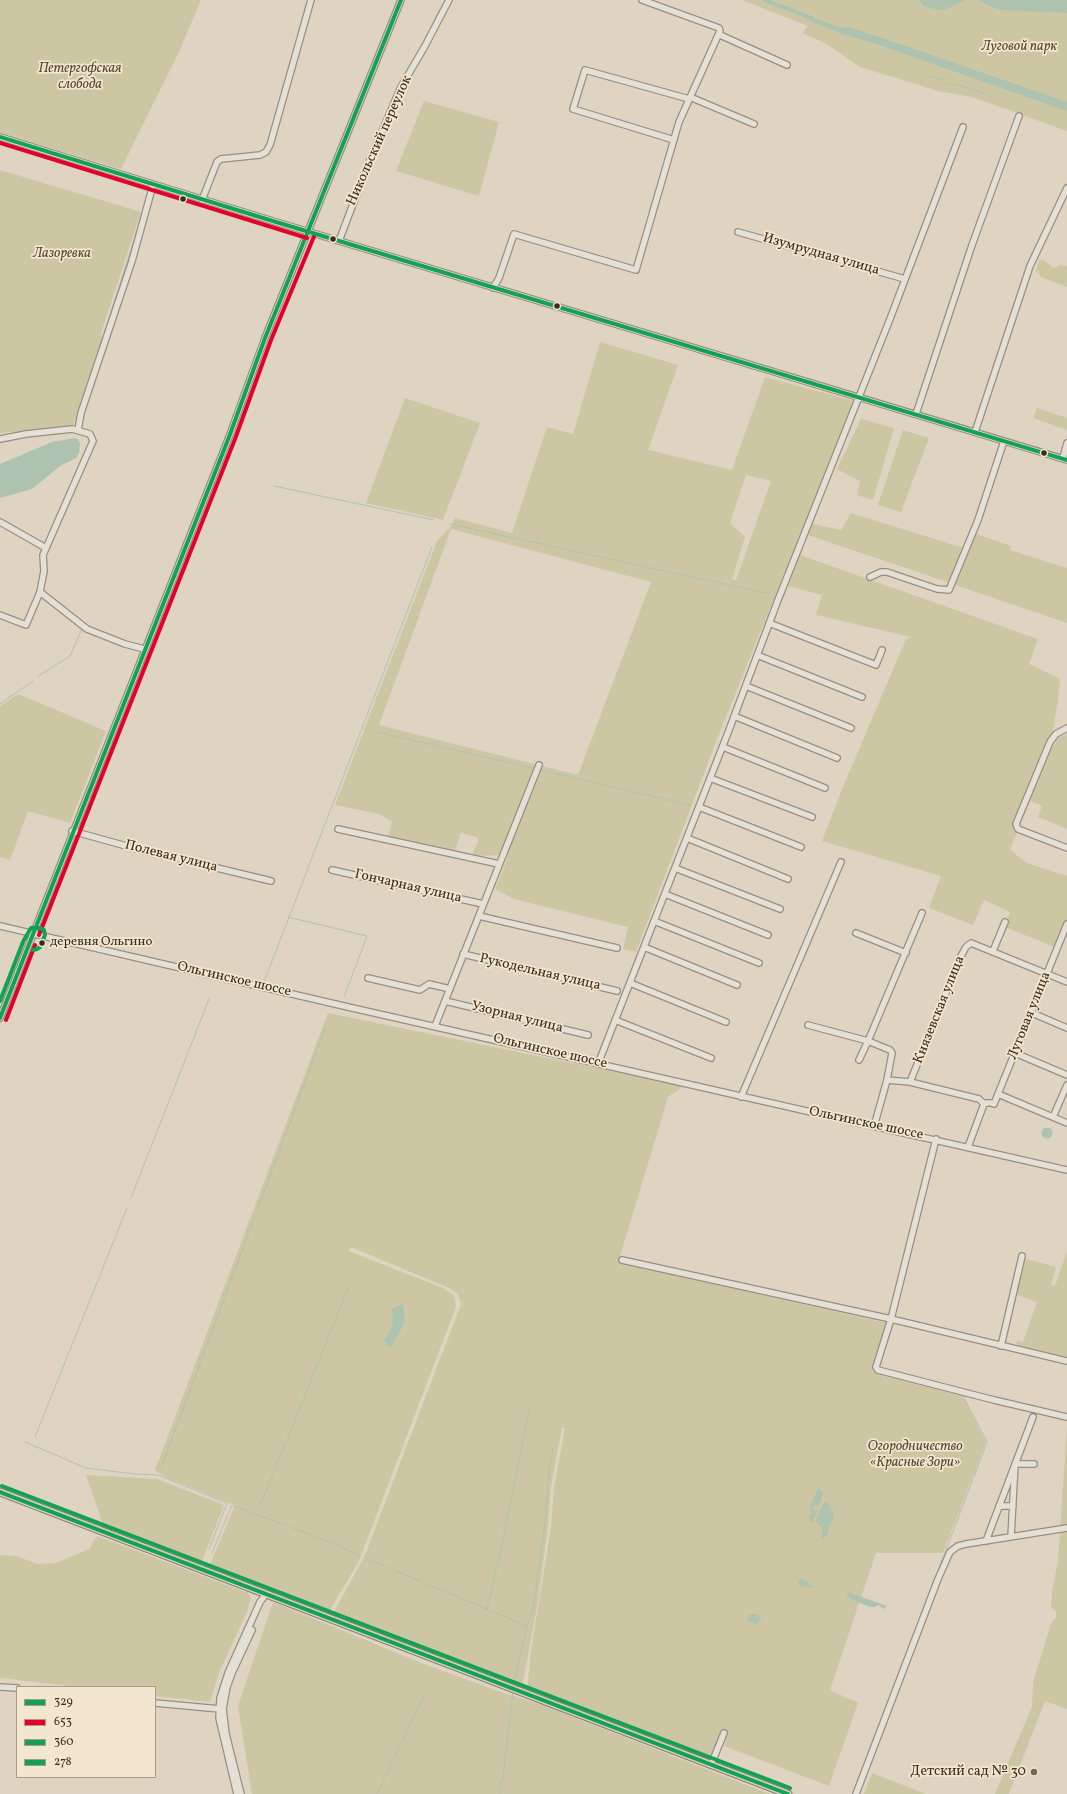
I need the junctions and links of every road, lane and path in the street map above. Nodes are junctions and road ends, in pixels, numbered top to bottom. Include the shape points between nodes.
1 (311, 0) edge
2 (401, 0) edge
3 (449, 0) edge
4 (642, 0) edge
5 (720, 35) junction
6 (787, 66) dead end
7 (689, 98) junction
8 (1019, 116) dead end
9 (754, 124) dead end
10 (963, 127) dead end
11 (0, 138) edge
12 (674, 140) junction
13 (153, 184) junction
14 (1067, 188) edge
15 (202, 200) junction
16 (309, 232) junction
17 (738, 232) dead end
18 (339, 241) junction
19 (905, 279) junction
20 (493, 288) junction
21 (858, 397) junction
22 (916, 414) junction
23 (78, 430) junction
24 (975, 432) junction
25 (0, 439) edge
26 (1004, 441) junction
27 (1067, 444) edge
28 (1065, 459) edge
29 (0, 522) edge
30 (46, 548) junction
31 (870, 577) dead end
32 (40, 592) junction
33 (0, 616) edge
34 (769, 623) junction
35 (144, 649) junction
36 (882, 650) dead end
37 (757, 655) junction
38 (746, 686) junction
39 (862, 697) dead end
40 (734, 716) junction
41 (851, 728) dead end
42 (1067, 728) edge
43 (723, 747) junction
44 (838, 758) dead end
45 (538, 765) dead end
46 (710, 778) junction
47 (824, 788) dead end
48 (699, 807) junction
49 (812, 818) dead end
50 (338, 828) dead end
51 (72, 831) junction
52 (687, 838) junction
53 (801, 848) dead end
54 (1067, 848) edge
55 (841, 862) dead end
56 (499, 864) junction
57 (675, 868) junction
58 (332, 870) dead end
59 (788, 878) dead end
60 (271, 882) dead end
61 (665, 894) junction
62 (484, 904) junction
63 (780, 909) dead end
64 (922, 914) dead end
65 (479, 916) junction
66 (654, 921) junction
67 (1005, 922) dead end
68 (1067, 924) edge
69 (0, 926) edge
70 (1066, 932) edge
71 (33, 933) junction
72 (856, 933) dead end
73 (768, 935) dead end
74 (644, 947) junction
75 (617, 948) dead end
76 (993, 951) junction
77 (906, 953) junction
78 (463, 954) junction
79 (759, 963) dead end
80 (1048, 974) junction
81 (368, 978) dead end
82 (1067, 982) edge
83 (630, 983) junction
84 (738, 985) dead end
85 (450, 989) junction
86 (617, 991) dead end
87 (446, 1001) junction
88 (1032, 1013) junction
89 (0, 1018) edge
90 (615, 1020) junction
91 (726, 1022) dead end
92 (435, 1026) junction
93 (808, 1026) dead end
94 (1067, 1028) edge
95 (588, 1035) dead end
96 (868, 1041) junction
97 (1015, 1053) junction
98 (711, 1058) dead end
99 (859, 1060) dead end
100 (598, 1064) junction
101 (1067, 1075) edge
102 (887, 1080) junction
103 (910, 1082) junction
104 (1067, 1086) edge
105 (998, 1094) junction
106 (741, 1097) junction
107 (989, 1103) junction
108 (1053, 1117) junction
109 (1067, 1123) edge
110 (876, 1126) junction
111 (936, 1139) junction
112 (968, 1147) junction
113 (1067, 1170) edge
114 (1022, 1256) dead end
115 (622, 1260) dead end
116 (891, 1319) junction
117 (1001, 1346) junction
118 (1067, 1362) edge
119 (1033, 1417) dead end
120 (1067, 1417) edge
121 (1015, 1464) junction
122 (1034, 1464) dead end
123 (0, 1492) edge
124 (999, 1506) junction
125 (1013, 1506) junction
126 (1067, 1528) edge
127 (1011, 1537) junction
128 (986, 1541) junction
129 (266, 1594) junction
130 (0, 1687) edge
131 (16, 1688) edge
132 (156, 1703) edge
133 (221, 1709) junction
134 (724, 1733) dead end
135 (711, 1765) junction
136 (237, 1794) edge
137 (241, 1794) edge
138 (788, 1794) edge
139 (856, 1794) edge

1 - 15 street via 270,145 266,152 260,155 221,159 216,165
2 - 16 street
3 - 18 street, Никольский переулок via 401,87
4 - 5 street via 719,28
5 - 6 street
5 - 7 street
7 - 9 street
7 - 12 street
7 - 12 street via 585,70 573,109
8 - 22 street via 972,245
10 - 19 street
11 - 13 street
12 - 20 street via 636,270 514,234
13 - 15 street
13 - 23 street via 132,261 81,413
14 - 24 street via 1030,266
15 - 16 street
16 - 18 street
16 - 35 street
17 - 19 street, Изумрудная улица
18 - 20 street
19 - 21 street
20 - 21 street
21 - 22 street
21 - 34 street
22 - 24 street
23 - 25 street
23 - 30 street via 90,434 93,441
24 - 26 street
26 - 28 street
26 - 31 street via 978,520 949,590 937,589 887,572
27 - 28 street
29 - 30 street
30 - 32 street via 43,555 44,571
32 - 33 street via 26,625
32 - 35 street via 86,629
34 - 36 street via 876,665
34 - 37 street
35 - 51 street
37 - 38 street
37 - 39 street
38 - 40 street
38 - 41 street
40 - 43 street
40 - 44 street
42 - 54 street via 1056,734 1050,742 1016,824 1018,828
43 - 46 street
43 - 47 street
45 - 56 street
46 - 48 street
46 - 49 street
48 - 52 street
48 - 53 street
50 - 56 street
51 - 60 street, Полевая улица
51 - 71 street
52 - 57 street
52 - 59 street
55 - 106 street
56 - 62 street
57 - 61 street
57 - 63 street
58 - 62 street, Гончарная улица
61 - 66 street
61 - 73 street
62 - 65 street
64 - 77 street
65 - 75 street
65 - 78 street
66 - 74 street
66 - 79 street
67 - 76 street
68 - 70 street, Луговая улица
69 - 71 street, Ольгинское шоссе
70 - 80 street, Луговая улица
71 - 89 street
71 - 92 street, Ольгинское шоссе
72 - 77 street
74 - 83 street
74 - 84 street
76 - 80 street
76 - 103 street, Князевская улица via 974,943 968,945
77 - 96 street
78 - 85 street
78 - 86 street, Рукодельная улица
80 - 82 street
80 - 88 street, Луговая улица
81 - 85 street via 420,990 429,984
83 - 90 street
83 - 91 street
85 - 87 street
87 - 92 street
87 - 95 street, Узорная улица
88 - 94 street
88 - 97 street, Луговая улица
90 - 98 street
90 - 100 street
92 - 100 street, Ольгинское шоссе
93 - 96 street
96 - 99 street
96 - 102 street via 892,1053
97 - 101 street
97 - 105 street, Луговая улица
100 - 106 street, Ольгинское шоссе
102 - 103 street
102 - 110 street
103 - 107 street
104 - 108 street
105 - 107 street, Луговая улица via 994,1104
105 - 108 street
106 - 110 street, Ольгинское шоссе
107 - 112 street, Луговая улица via 984,1104
108 - 109 street
110 - 111 street, Ольгинское шоссе
111 - 112 street, Ольгинское шоссе
111 - 116 street
112 - 113 street, Ольгинское шоссе
114 - 117 street
115 - 116 street
116 - 117 street
116 - 120 street via 876,1364 878,1370
117 - 118 street
119 - 121 street
121 - 122 street
121 - 124 street
121 - 125 street
123 - 129 main road
124 - 125 street
124 - 128 street
125 - 127 street
126 - 127 street
127 - 128 street
128 - 139 street via 958,1546 945,1559
129 - 133 street via 228,1673 221,1693
129 - 135 main road
130 - 131 street
132 - 133 street
133 - 136 street via 223,1737
133 - 137 street
134 - 135 street
135 - 138 main road

